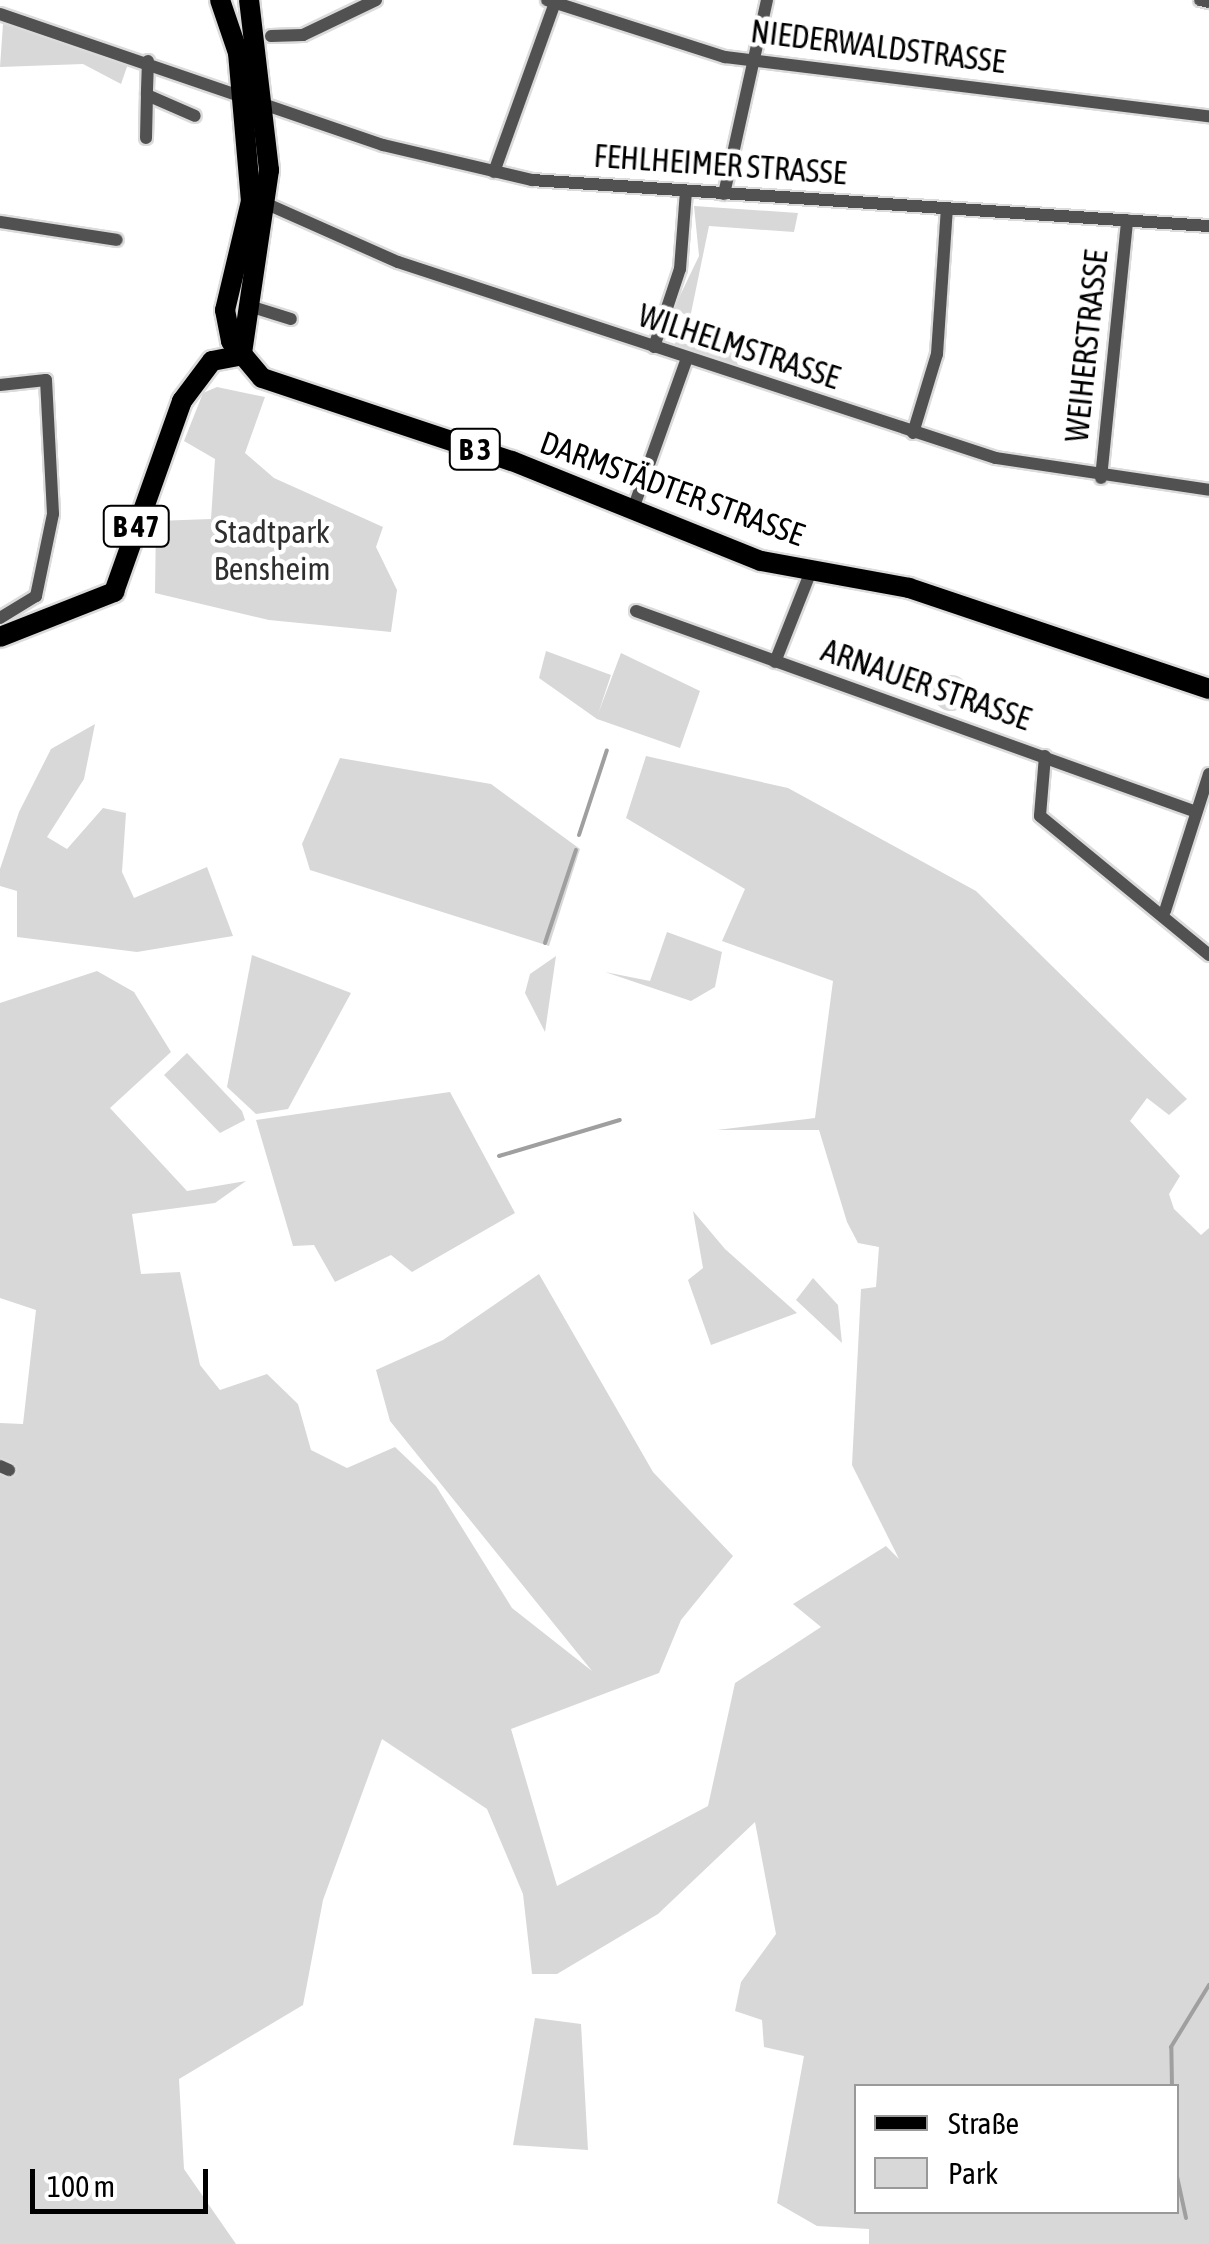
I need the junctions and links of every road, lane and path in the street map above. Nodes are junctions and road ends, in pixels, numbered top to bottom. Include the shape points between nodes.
1 (220, 0) edge
2 (249, 0) edge
3 (376, 0) edge
4 (767, 0) edge
5 (1200, 0) edge
6 (551, 2) edge
7 (1209, 2) edge
8 (1, 15) edge
9 (271, 36) dead end
10 (754, 60) junction
11 (148, 61) junction
12 (242, 91) junction
13 (147, 95) junction
14 (264, 102) junction
15 (195, 116) dead end
16 (1209, 116) edge
17 (146, 138) dead end
18 (494, 172) junction
19 (686, 191) junction
20 (724, 194) junction
21 (267, 204) junction
22 (947, 210) junction
23 (1127, 220) junction
24 (0, 222) edge
25 (1209, 226) edge
26 (116, 240) dead end
27 (234, 307) junction
28 (292, 319) dead end
29 (654, 347) junction
30 (242, 355) junction
31 (688, 358) junction
32 (202, 373) junction
33 (0, 385) edge
34 (914, 433) junction
35 (1100, 478) junction
36 (1209, 490) edge
37 (633, 508) junction
38 (811, 571) junction
39 (636, 610) dead end
40 (0, 618) edge
41 (0, 638) edge
42 (775, 662) junction
43 (1209, 688) edge
44 (1045, 756) junction
45 (1209, 774) edge
46 (1196, 812) junction
47 (1165, 910) junction
48 (1209, 955) edge

1 - 12 main road
2 - 14 main road
3 - 9 street via 304,35
4 - 10 street
5 - 7 street
6 - 10 street, NIEDERWALDSTRASSE via 657,40
6 - 18 street
8 - 11 street, FEHLHEIMER STRASSE
10 - 16 street, NIEDERWALDSTRASSE
10 - 20 street
11 - 12 street, FEHLHEIMER STRASSE
11 - 13 street
12 - 14 street, FEHLHEIMER STRASSE
12 - 27 main road via 251,202
13 - 15 street
13 - 17 street
14 - 18 street, FEHLHEIMER STRASSE
14 - 21 main road
18 - 19 street, FEHLHEIMER STRASSE
19 - 20 street, FEHLHEIMER STRASSE
19 - 29 street via 680,269
20 - 22 street, FEHLHEIMER STRASSE
21 - 27 main road
21 - 29 street, WILHELMSTRASSE via 398,262
22 - 23 street, FEHLHEIMER STRASSE
22 - 34 street via 937,354
23 - 25 street, FEHLHEIMER STRASSE
23 - 35 street, WEIHERSTRASSE
24 - 26 street
27 - 28 street
27 - 30 main road, B 3
27 - 32 main road, B 47
29 - 31 street, WILHELMSTRASSE
30 - 32 main road
30 - 37 main road, DARMSTÄDTER STRASSE / B 3 via 276,386
31 - 34 street, WILHELMSTRASSE
31 - 37 street
32 - 41 main road, B 47 via 182,400 114,592
33 - 40 street via 46,380 53,514 36,596
34 - 35 street, WILHELMSTRASSE
35 - 36 street, WILHELMSTRASSE
37 - 38 main road, DARMSTÄDTER STRASSE / B 3
38 - 42 street
38 - 43 main road, DARMSTÄDTER STRASSE / B 3 via 909,588
39 - 42 street, ARNAUER STRASSE
42 - 44 street, ARNAUER STRASSE
44 - 46 street, ARNAUER STRASSE
44 - 47 street via 1040,816
45 - 46 street
46 - 47 street
47 - 48 street

